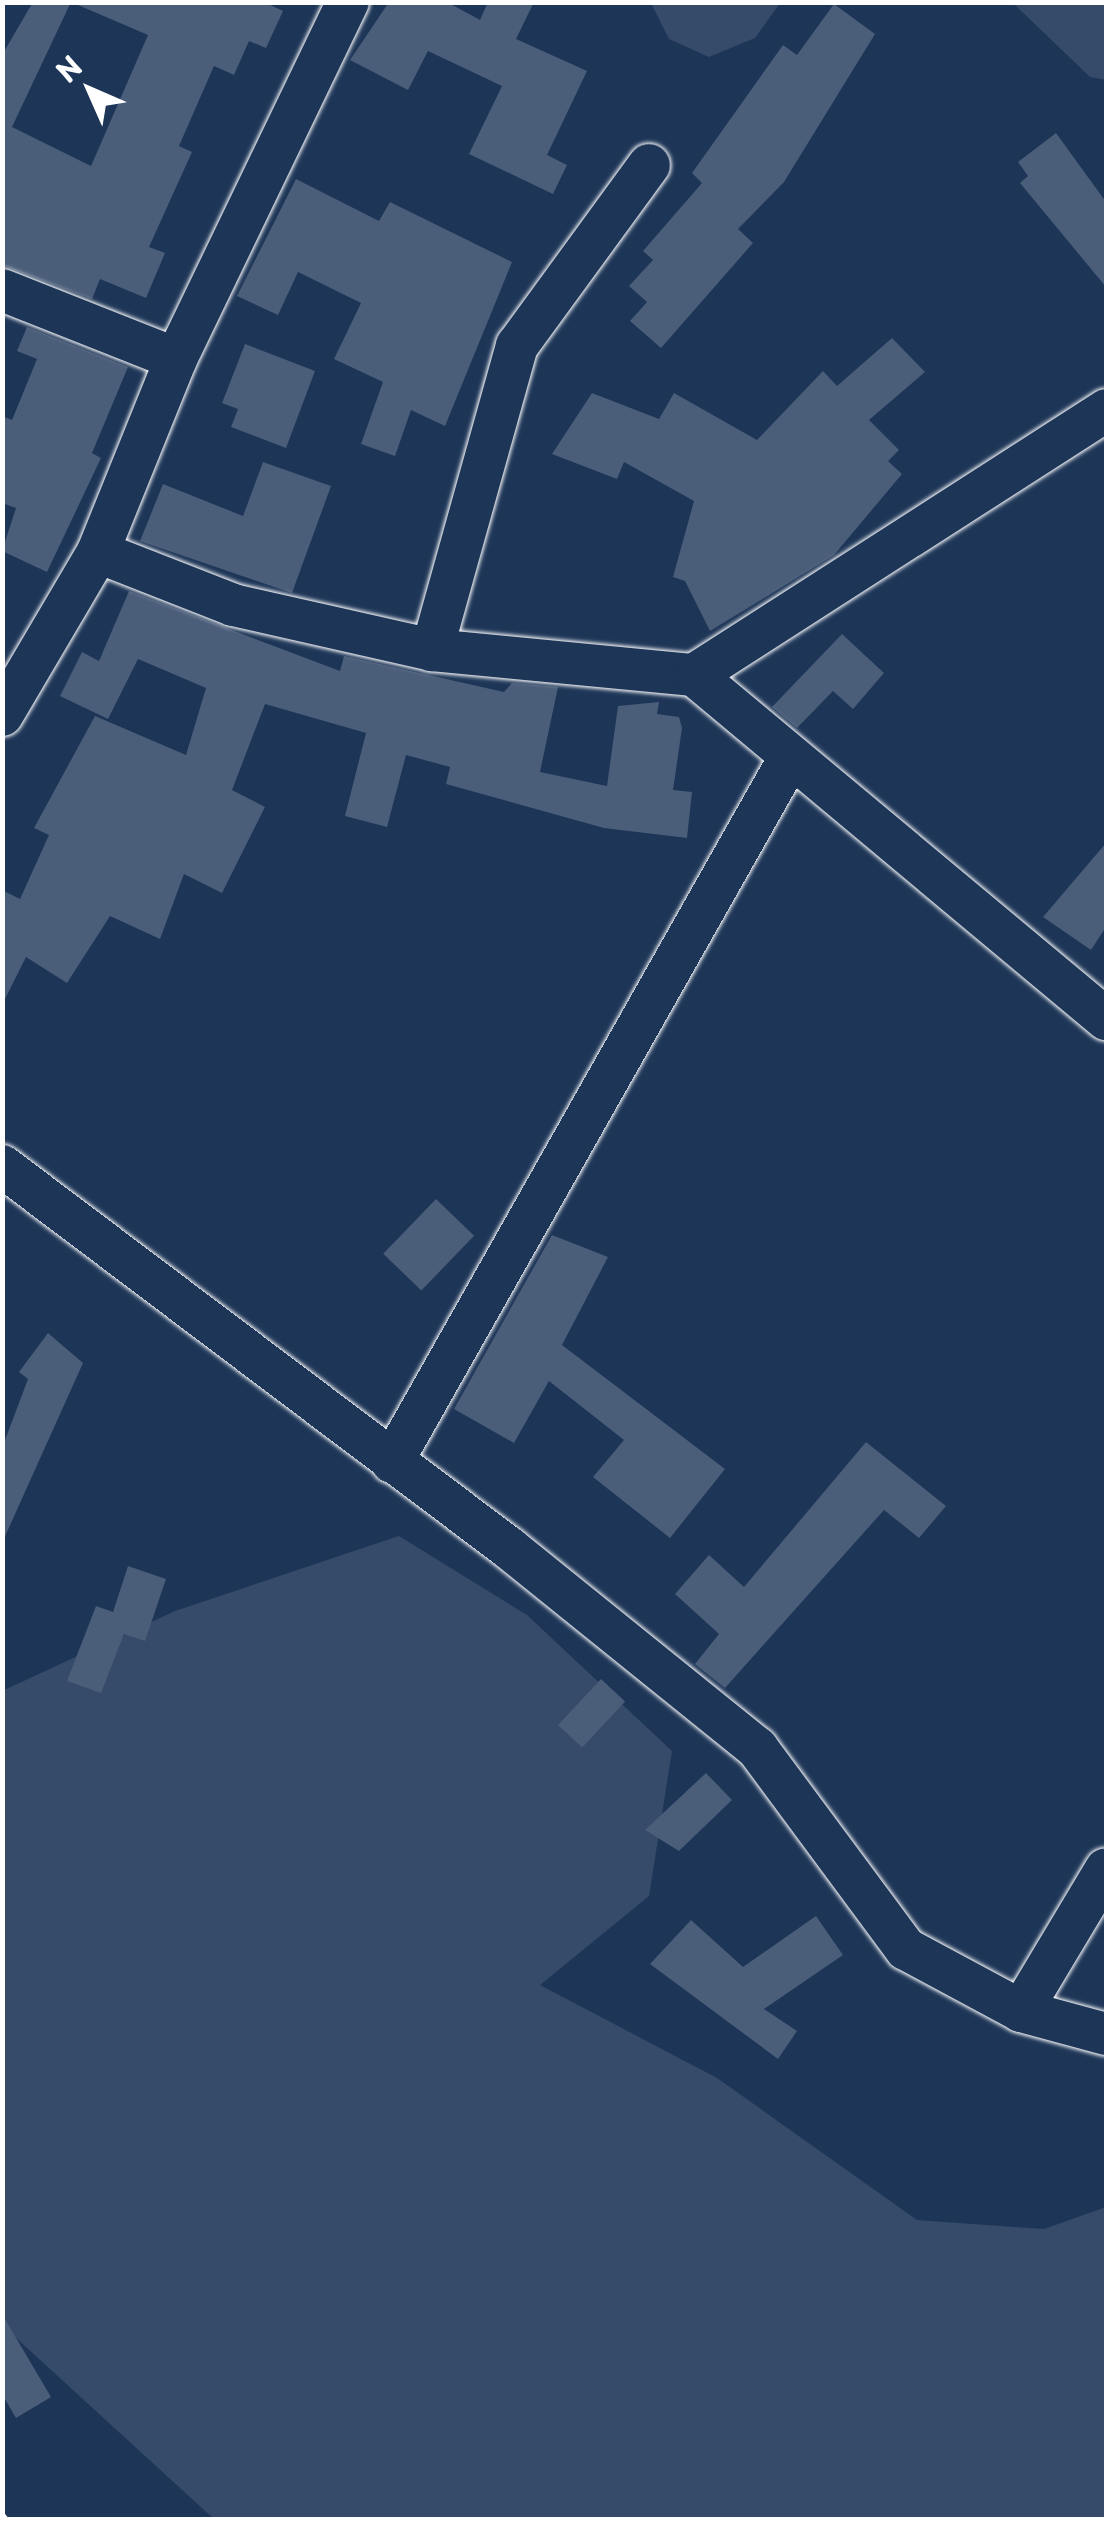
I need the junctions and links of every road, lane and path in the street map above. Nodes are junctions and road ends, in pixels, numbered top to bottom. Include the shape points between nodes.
1 (348, 2) edge
2 (649, 164) dead end
3 (2, 290) edge
4 (176, 359) junction
5 (1106, 410) edge
6 (98, 552) junction
7 (432, 650) junction
8 (694, 675) junction
9 (2, 715) edge
10 (788, 761) junction
11 (1106, 1019) edge
12 (2, 1166) edge
13 (392, 1462) junction
14 (1106, 1869) edge
15 (1021, 2011) junction
16 (1106, 2034) edge

1 - 4 street
2 - 7 street via 518,346
3 - 4 street
4 - 6 street
5 - 8 street
6 - 7 street via 232,605
6 - 9 street
7 - 8 street
8 - 10 street
10 - 11 street
10 - 13 street
12 - 13 street
13 - 15 street via 757,1748 906,1950
14 - 15 street
15 - 16 street

